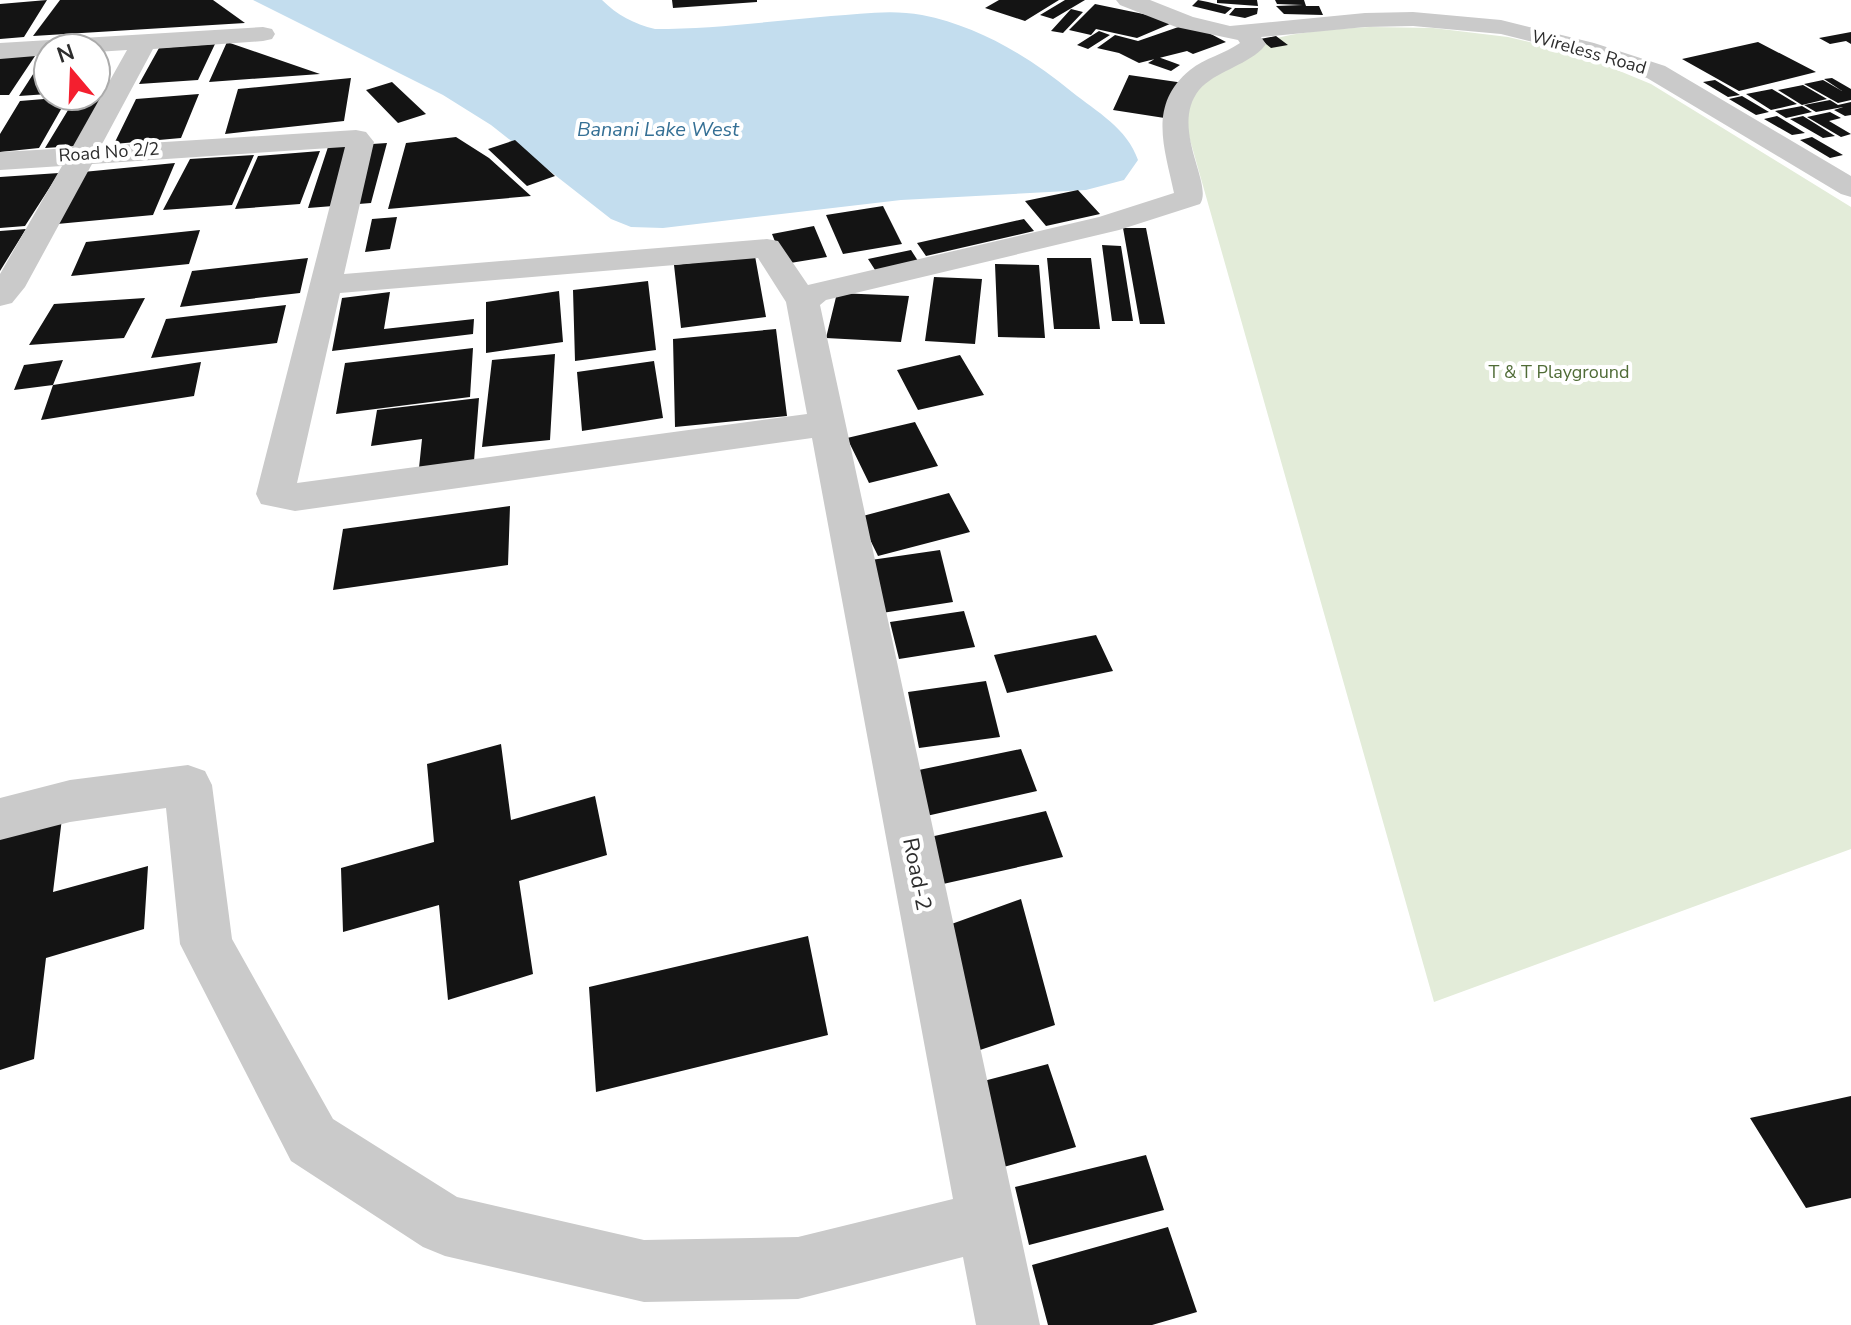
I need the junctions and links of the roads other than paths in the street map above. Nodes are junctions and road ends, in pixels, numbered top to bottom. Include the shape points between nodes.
1 (1128, 0) edge
2 (1246, 33) junction
3 (263, 34) dead end
4 (145, 41) junction
5 (0, 51) edge
6 (82, 153) junction
7 (0, 161) edge
8 (1851, 188) edge
9 (325, 285) junction
10 (0, 296) edge
11 (803, 302) junction
12 (826, 424) junction
13 (0, 819) edge
14 (987, 1221) junction
15 (1008, 1325) edge

1 - 2 street, Wireless Road via 1185,22
2 - 8 street, Wireless Road via 1365,20 1501,27 1656,72
2 - 11 street via 1253,44 1204,72 1178,102 1174,131 1189,198 1108,224 815,293
3 - 4 street
4 - 5 street
4 - 6 street
6 - 7 street, Road No 2/2
6 - 9 street, Road No 2/2 via 356,138 360,142
6 - 10 street
9 - 11 street via 767,248
9 - 12 street via 275,494 295,497
11 - 12 street, Road-2
12 - 14 street, Road-2
13 - 14 street via 70,801 188,785 206,944 312,1140 445,1225 644,1271 798,1268
14 - 15 street, Road-2

